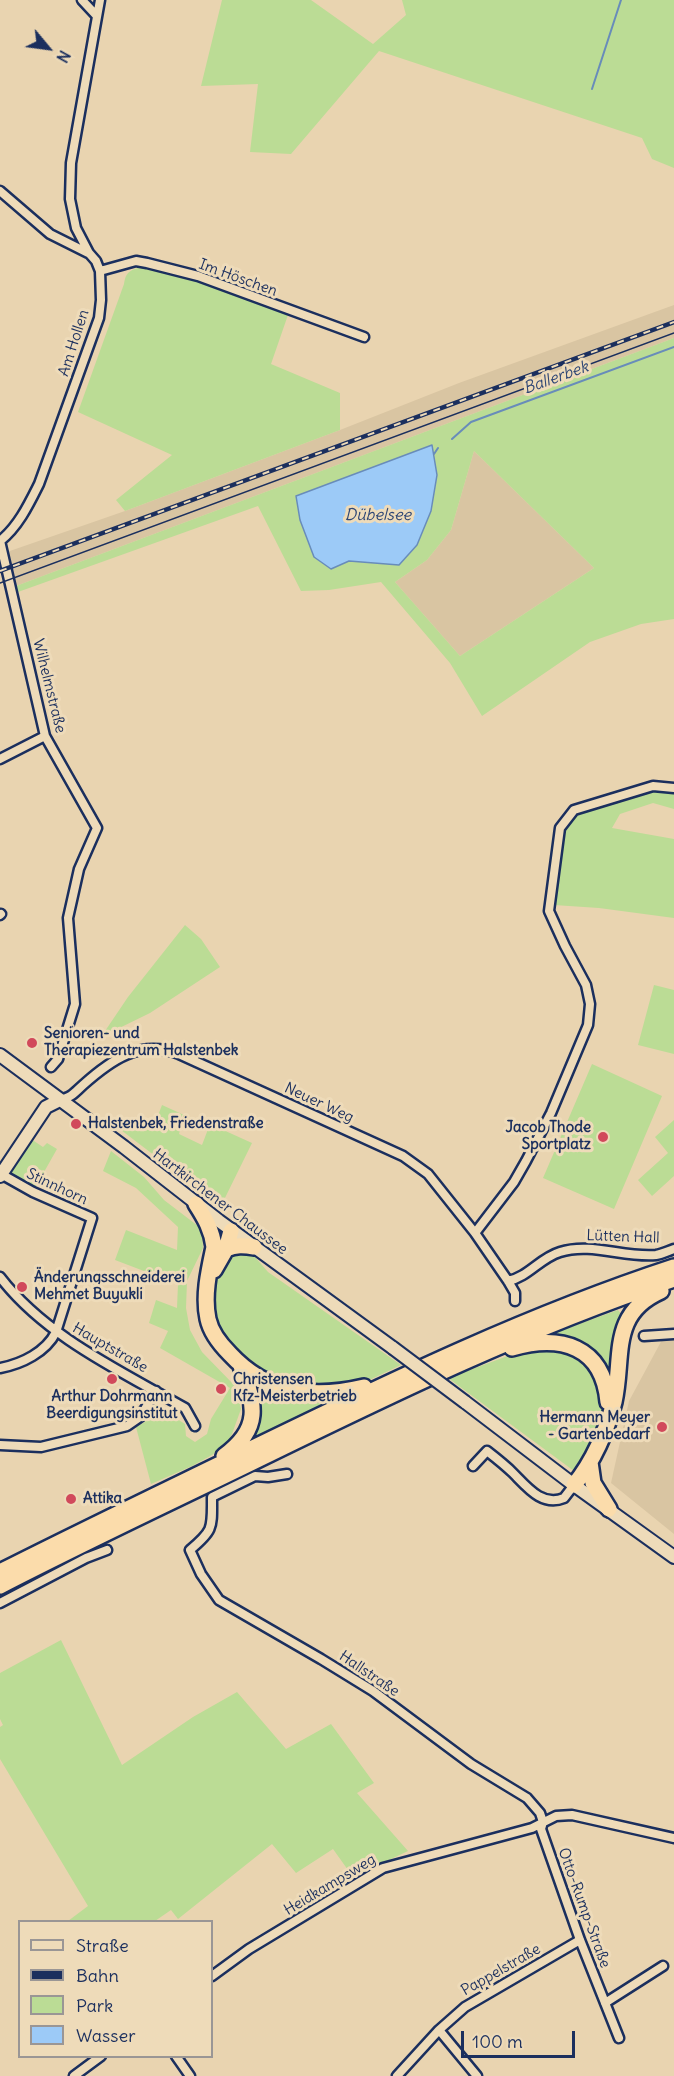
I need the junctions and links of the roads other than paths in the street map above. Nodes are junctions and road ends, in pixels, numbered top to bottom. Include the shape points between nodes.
1 (82, 0) edge
2 (100, 0) edge
3 (96, 15) junction
4 (0, 192) edge
5 (89, 253) junction
6 (100, 271) junction
7 (364, 337) dead end
8 (0, 541) edge
9 (45, 736) junction
10 (0, 759) edge
11 (674, 788) edge
12 (0, 1055) edge
13 (51, 1067) dead end
14 (60, 1100) junction
15 (0, 1175) edge
16 (196, 1204) junction
17 (231, 1231) junction
18 (475, 1233) junction
19 (254, 1247) junction
20 (220, 1248) junction
21 (674, 1249) edge
22 (674, 1267) edge
23 (0, 1277) edge
24 (674, 1279) edge
25 (508, 1281) junction
26 (674, 1286) edge
27 (515, 1301) dead end
28 (56, 1332) junction
29 (674, 1334) edge
30 (644, 1336) dead end
31 (455, 1365) junction
32 (241, 1366) junction
33 (0, 1368) edge
34 (393, 1380) junction
35 (156, 1391) junction
36 (608, 1419) junction
37 (195, 1426) dead end
38 (0, 1445) edge
39 (590, 1462) junction
40 (473, 1466) dead end
41 (286, 1474) dead end
42 (191, 1479) junction
43 (574, 1485) junction
44 (609, 1509) junction
45 (107, 1550) dead end
46 (674, 1557) edge
47 (0, 1572) edge
48 (0, 1586) edge
49 (0, 1603) edge
50 (543, 1822) junction
51 (674, 1838) edge
52 (580, 1940) junction
53 (663, 1966) dead end
54 (213, 1975) edge
55 (605, 2003) junction
56 (440, 2030) junction
57 (619, 2038) dead end
58 (98, 2058) edge
59 (177, 2058) edge
60 (74, 2076) edge
61 (190, 2076) edge
62 (397, 2076) edge
63 (477, 2076) edge

1 - 3 street
2 - 3 street, Am Hollen
3 - 5 street, Am Hollen via 71,163 72,209 76,228
4 - 5 street via 50,234
5 - 6 street, Am Hollen
6 - 7 street, Im Höschen via 136,261 147,263 198,276
6 - 8 street, Am Hollen via 99,318 39,483 19,519
8 - 9 street, Wilhelmstraße
9 - 10 street
9 - 13 street, Wilhelmstraße via 98,828 79,868 68,918 75,1004 61,1052
11 - 18 street via 653,786 574,810 560,828 549,911 586,986 590,1004 588,1025 526,1161
12 - 14 main road, Hartkirchener Chaussee
14 - 15 main road via 46,1107
14 - 16 main road, Hartkirchener Chaussee
14 - 18 street, Neuer Weg via 73,1096 121,1056 160,1047 409,1159 430,1176
15 - 28 street, Stinnhorn via 92,1218
16 - 17 main road, Hartkirchener Chaussee
16 - 20 highway
17 - 19 main road, Hartkirchener Chaussee
17 - 20 highway via 218,1241
18 - 25 street, Neuer Weg
19 - 20 highway
19 - 43 main road, Hartkirchener Chaussee, bridge
20 - 32 highway via 208,1281 209,1323
21 - 25 street, Lütten Hall via 658,1255 600,1249 559,1252 518,1279
22 - 34 highway via 569,1304
23 - 28 street, Hauptstraße via 16,1299
24 - 31 highway via 574,1314
25 - 27 street, Neuer Weg
26 - 36 highway via 643,1301 625,1324
28 - 33 street via 39,1353
28 - 35 street, Hauptstraße
29 - 30 street
31 - 36 highway via 535,1342 568,1345 586,1355 604,1377
31 - 48 highway
32 - 34 highway via 273,1385 314,1394 340,1393
32 - 42 highway via 253,1405 248,1430 231,1451
34 - 42 highway
35 - 37 street, Hauptstraße via 185,1408
35 - 38 street, Hauptstraße via 140,1417 127,1426 41,1447
36 - 39 highway
39 - 43 highway
39 - 44 highway via 594,1483
40 - 43 street via 487,1451 539,1497 549,1501 564,1498
41 - 50 street, Hallstraße via 255,1476 212,1497 212,1526 206,1537 190,1550 219,1600 373,1691 471,1764 527,1798 539,1810
42 - 47 highway
43 - 44 main road, Hartkirchener Chaussee
44 - 46 main road, Hartkirchener Chaussee
45 - 49 street
50 - 51 street via 566,1814
50 - 52 street, Otto-Rump-Straße via 541,1829
50 - 54 street, Heidkampsweg via 383,1868 249,1949
52 - 55 street, Otto-Rump-Straße
52 - 56 street, Pappelstraße via 465,2007
53 - 55 street
55 - 57 street, Otto-Rump-Straße
56 - 62 street, Pappelstraße
56 - 63 street
58 - 60 street
59 - 61 street

